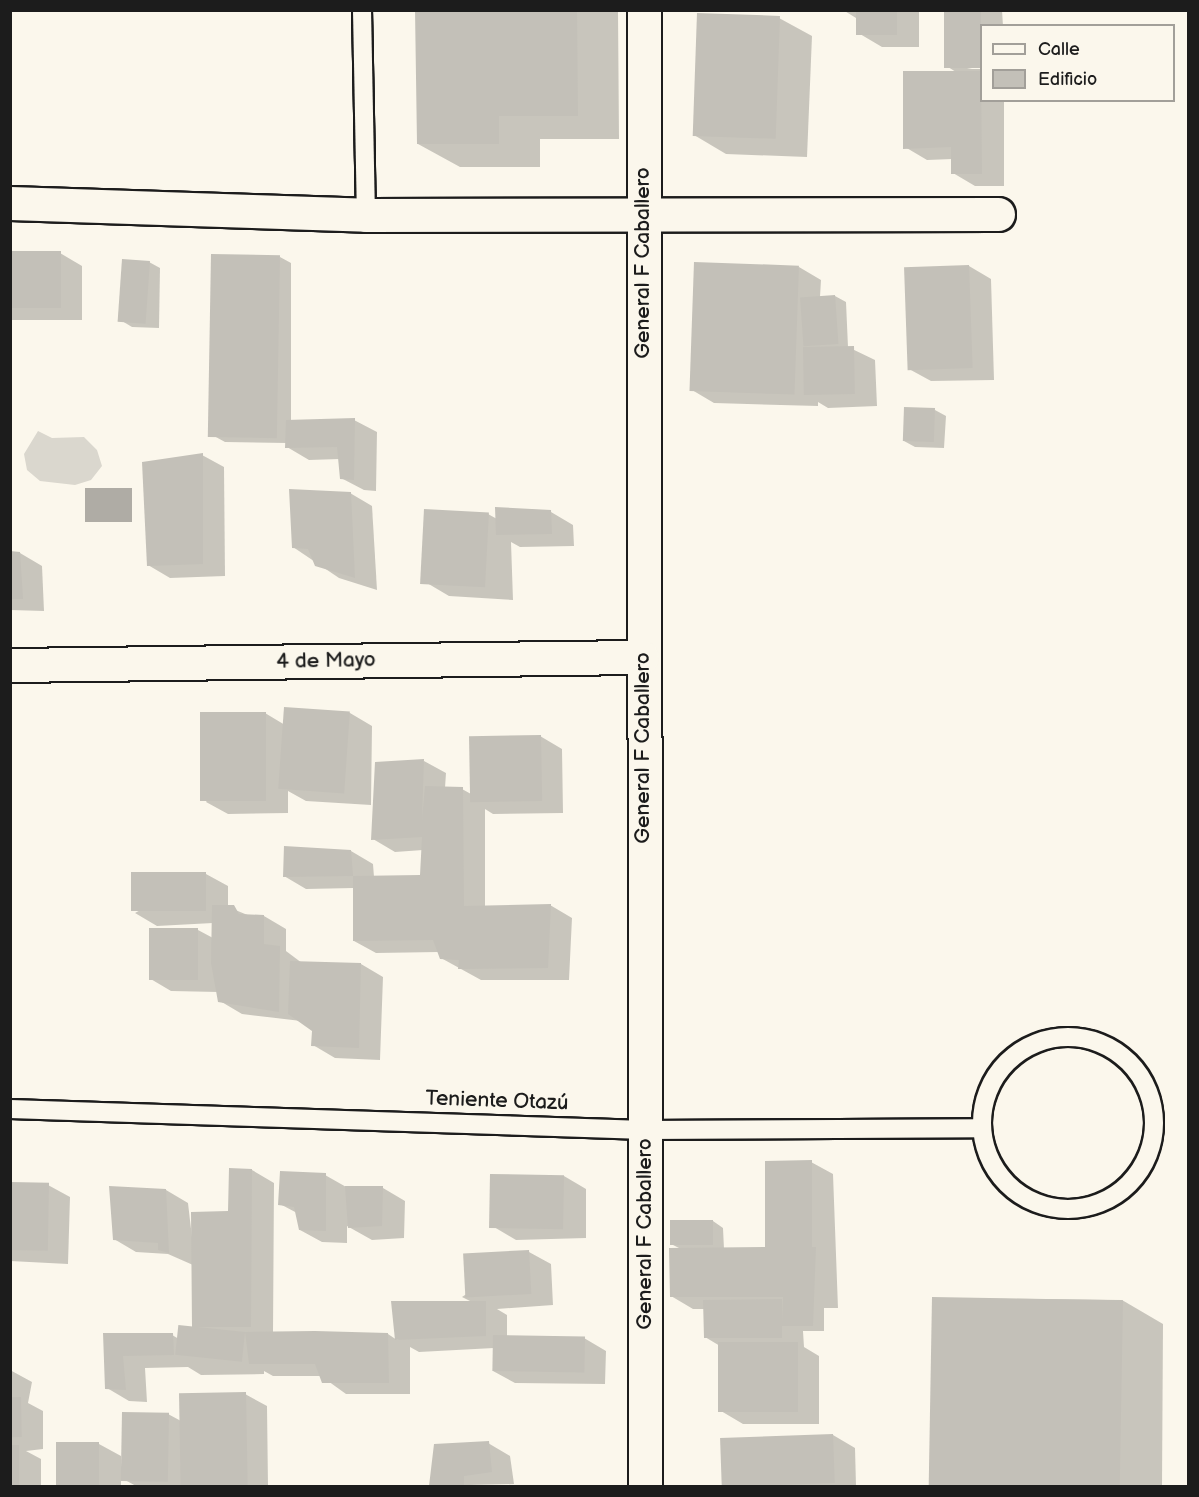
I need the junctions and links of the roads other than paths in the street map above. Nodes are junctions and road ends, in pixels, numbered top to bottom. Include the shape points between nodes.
1 (362, 10) edge
2 (644, 10) edge
3 (10, 204) edge
4 (998, 214) dead end
5 (366, 215) junction
6 (643, 215) junction
7 (642, 657) junction
8 (10, 665) edge
9 (10, 1109) edge
10 (982, 1128) junction
11 (645, 1130) junction
12 (645, 1486) edge

1 - 5 lane
2 - 6 street, General F Caballero
3 - 5 street
4 - 6 street
5 - 6 street
6 - 7 street, General F Caballero
7 - 8 street, 4 de Mayo
7 - 11 street, General F Caballero
9 - 11 lane, Teniente Otazú
10 - 10 lane via 986,1150 1011,1188 1050,1208 1073,1210 1115,1196 1132,1181 1152,1141 1153,1119 1150,1096 1125,1059 1107,1046 1063,1037 1020,1051 1004,1066 983,1106
10 - 11 lane, Teniente Otazú
11 - 12 street, General F Caballero

